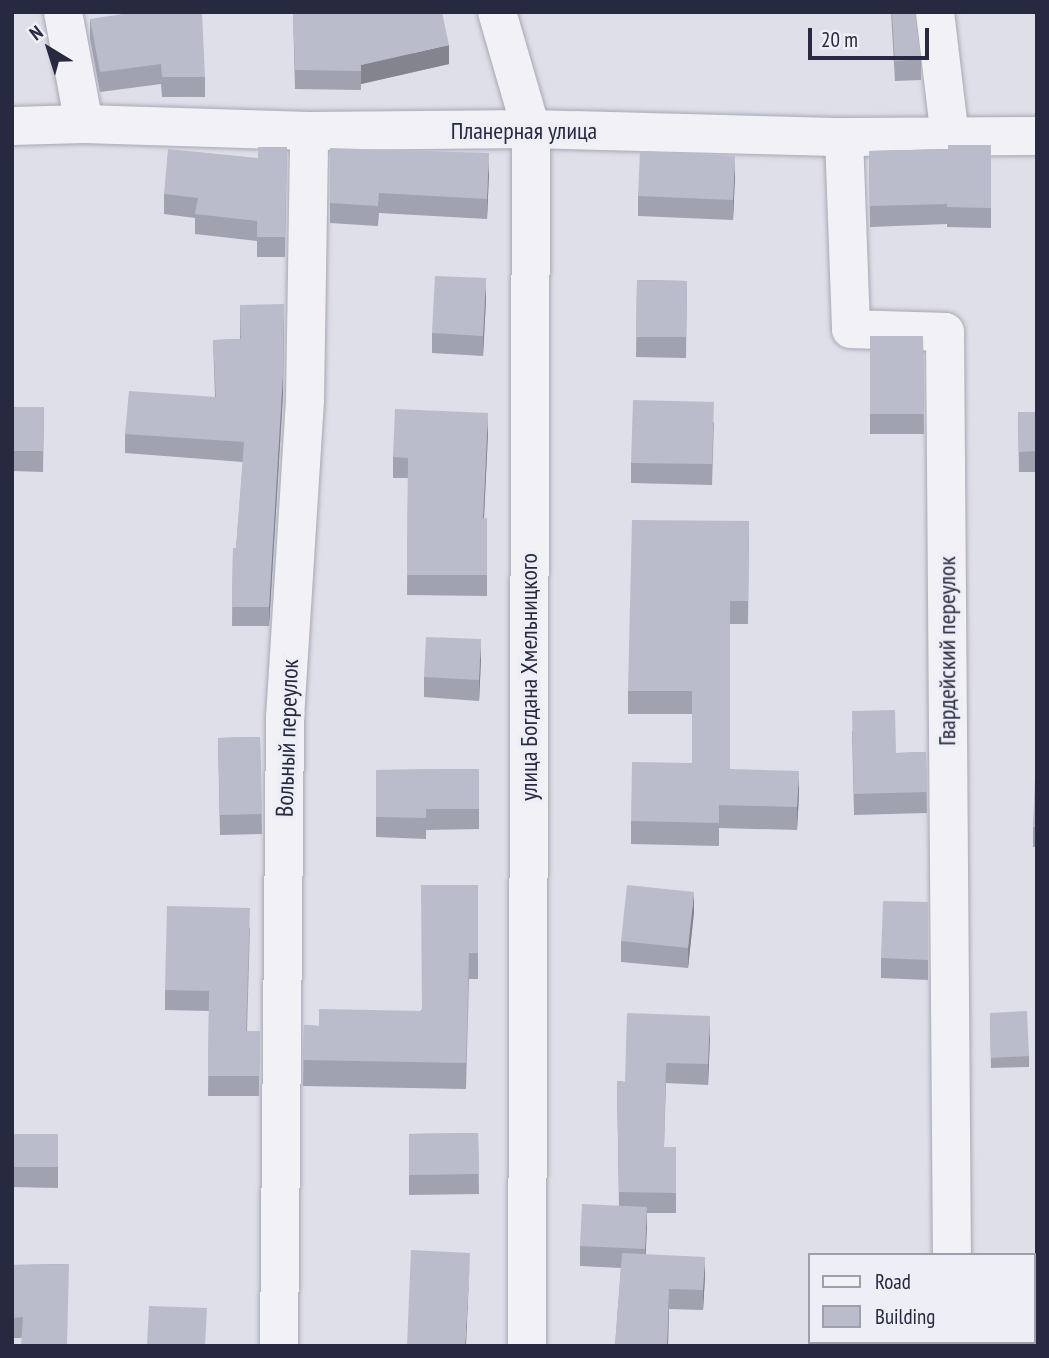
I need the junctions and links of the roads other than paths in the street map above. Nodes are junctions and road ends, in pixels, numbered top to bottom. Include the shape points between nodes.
1 (63, 12) edge
2 (497, 12) edge
3 (935, 12) edge
4 (84, 124) junction
5 (12, 126) edge
6 (531, 129) junction
7 (309, 131) junction
8 (1037, 136) edge
9 (844, 137) junction
10 (950, 137) junction
11 (952, 1253) edge
12 (279, 1346) edge
13 (527, 1346) edge

1 - 4 street
2 - 6 street, улица Богдана Хмельницкого
3 - 10 street
4 - 5 street, Планерная улица
4 - 7 street, Планерная улица
6 - 7 street, Планерная улица
6 - 9 street, Планерная улица
6 - 13 street, улица Богдана Хмельницкого
7 - 12 street, Вольный переулок via 305,400 285,718
8 - 10 street, Планерная улица
9 - 10 street, Планерная улица
9 - 11 street, Гвардейский переулок via 851,329 945,332

